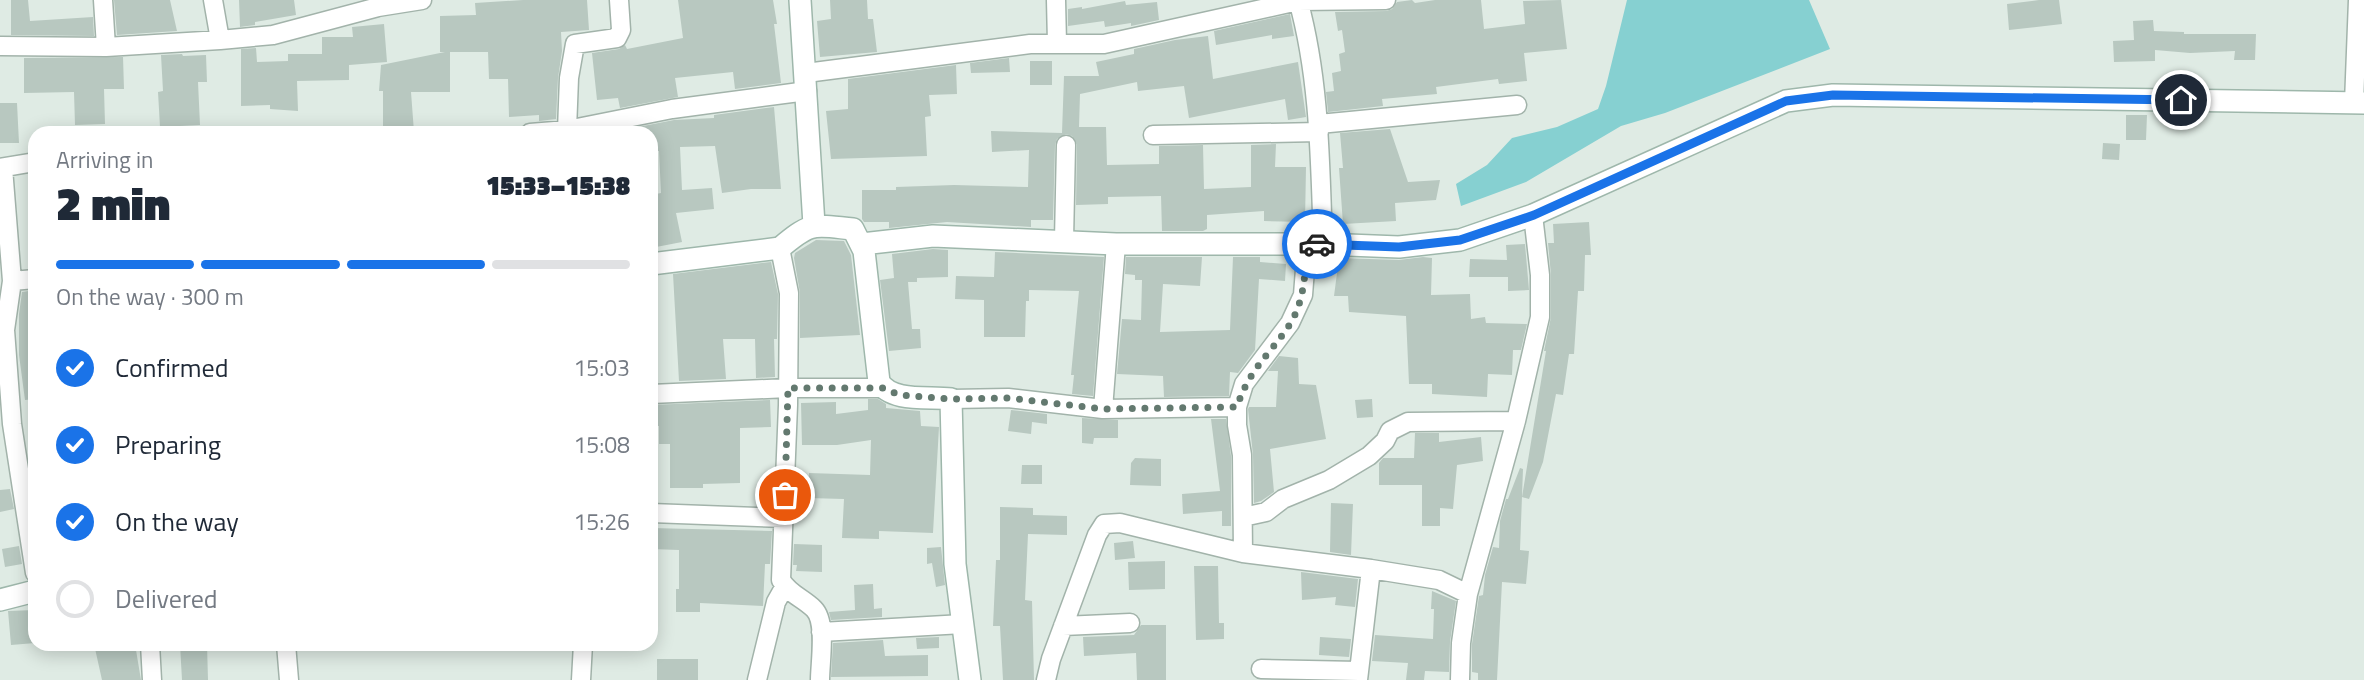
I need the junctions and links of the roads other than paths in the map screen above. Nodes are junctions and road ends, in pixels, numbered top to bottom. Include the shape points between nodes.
1 (103, 0) edge
2 (213, 0) edge
3 (422, 0) edge
4 (619, 0) edge
5 (800, 0) edge
6 (1056, 0) edge
7 (1385, 0) edge
8 (2358, 0) edge
9 (1298, 1) edge
10 (378, 4) edge
11 (220, 40) junction
12 (1057, 43) junction
13 (0, 46) edge
14 (106, 47) junction
15 (806, 82) junction
16 (2359, 103) edge
17 (1517, 106) dead end
18 (567, 126) edge
19 (587, 126) edge
20 (1319, 128) junction
21 (1153, 135) dead end
22 (1066, 145) dead end
23 (28, 163) edge
24 (1, 168) edge
25 (1534, 215) junction
26 (814, 225) junction
27 (1064, 240) junction
28 (1116, 243) junction
29 (862, 244) junction
30 (1315, 244) junction
31 (780, 248) junction
32 (658, 263) edge
33 (28, 280) edge
34 (12, 281) junction
35 (788, 388) junction
36 (883, 388) junction
37 (658, 394) edge
38 (951, 399) junction
39 (1237, 407) junction
40 (1103, 409) junction
41 (1516, 421) junction
42 (658, 513) edge
43 (1243, 517) junction
44 (785, 518) junction
45 (28, 528) edge
46 (1243, 553) junction
47 (1371, 569) junction
48 (785, 586) junction
49 (28, 593) edge
50 (1468, 594) junction
51 (0, 600) edge
52 (1130, 622) dead end
53 (962, 624) junction
54 (1063, 626) junction
55 (821, 632) junction
56 (150, 651) edge
57 (287, 651) edge
58 (583, 651) edge
59 (1261, 669) dead end
60 (1359, 676) edge
61 (152, 680) edge
62 (289, 680) edge
63 (581, 680) edge
64 (757, 680) edge
65 (820, 680) edge
66 (970, 680) edge
67 (1046, 680) edge
68 (1460, 680) edge

1 - 14 street
2 - 11 street
3 - 10 street
4 - 18 street via 621,30 617,38 575,44
5 - 15 street
6 - 12 street
7 - 9 street
8 - 16 street
9 - 12 street via 1104,44
9 - 20 street via 1309,43
10 - 11 street via 273,35
11 - 14 street
12 - 15 street
13 - 14 street
15 - 19 street
15 - 26 street
16 - 25 street via 1833,95 1786,101
17 - 20 street
20 - 21 street
20 - 30 street
22 - 27 street
23 - 24 street
24 - 34 street
25 - 30 street via 1460,240 1399,247
25 - 41 street via 1541,317
26 - 29 street via 853,229
26 - 31 street
27 - 28 street
27 - 29 street via 933,236
28 - 30 street
28 - 40 street
29 - 36 street
30 - 39 street via 1303,295 1290,323 1244,384
31 - 32 street
31 - 35 street via 789,293
33 - 34 street
34 - 45 street via 5,330 12,424
35 - 36 street
35 - 37 street
35 - 44 street
36 - 38 street via 899,395
38 - 40 street via 1008,398
38 - 53 street
39 - 40 street
39 - 43 street
41 - 43 street via 1408,422 1390,431 1369,456 1329,480 1283,499 1266,512
41 - 50 street
42 - 44 street
43 - 46 street
44 - 48 street via 781,568
46 - 47 street
46 - 54 street via 1120,523 1104,524
47 - 50 street via 1439,580
47 - 60 street
48 - 55 street via 814,608
48 - 64 street via 776,602
49 - 51 street
50 - 68 street
52 - 54 street
53 - 55 street
53 - 66 street
54 - 67 street
55 - 65 street
56 - 61 street
57 - 62 street
58 - 63 street
59 - 60 street

